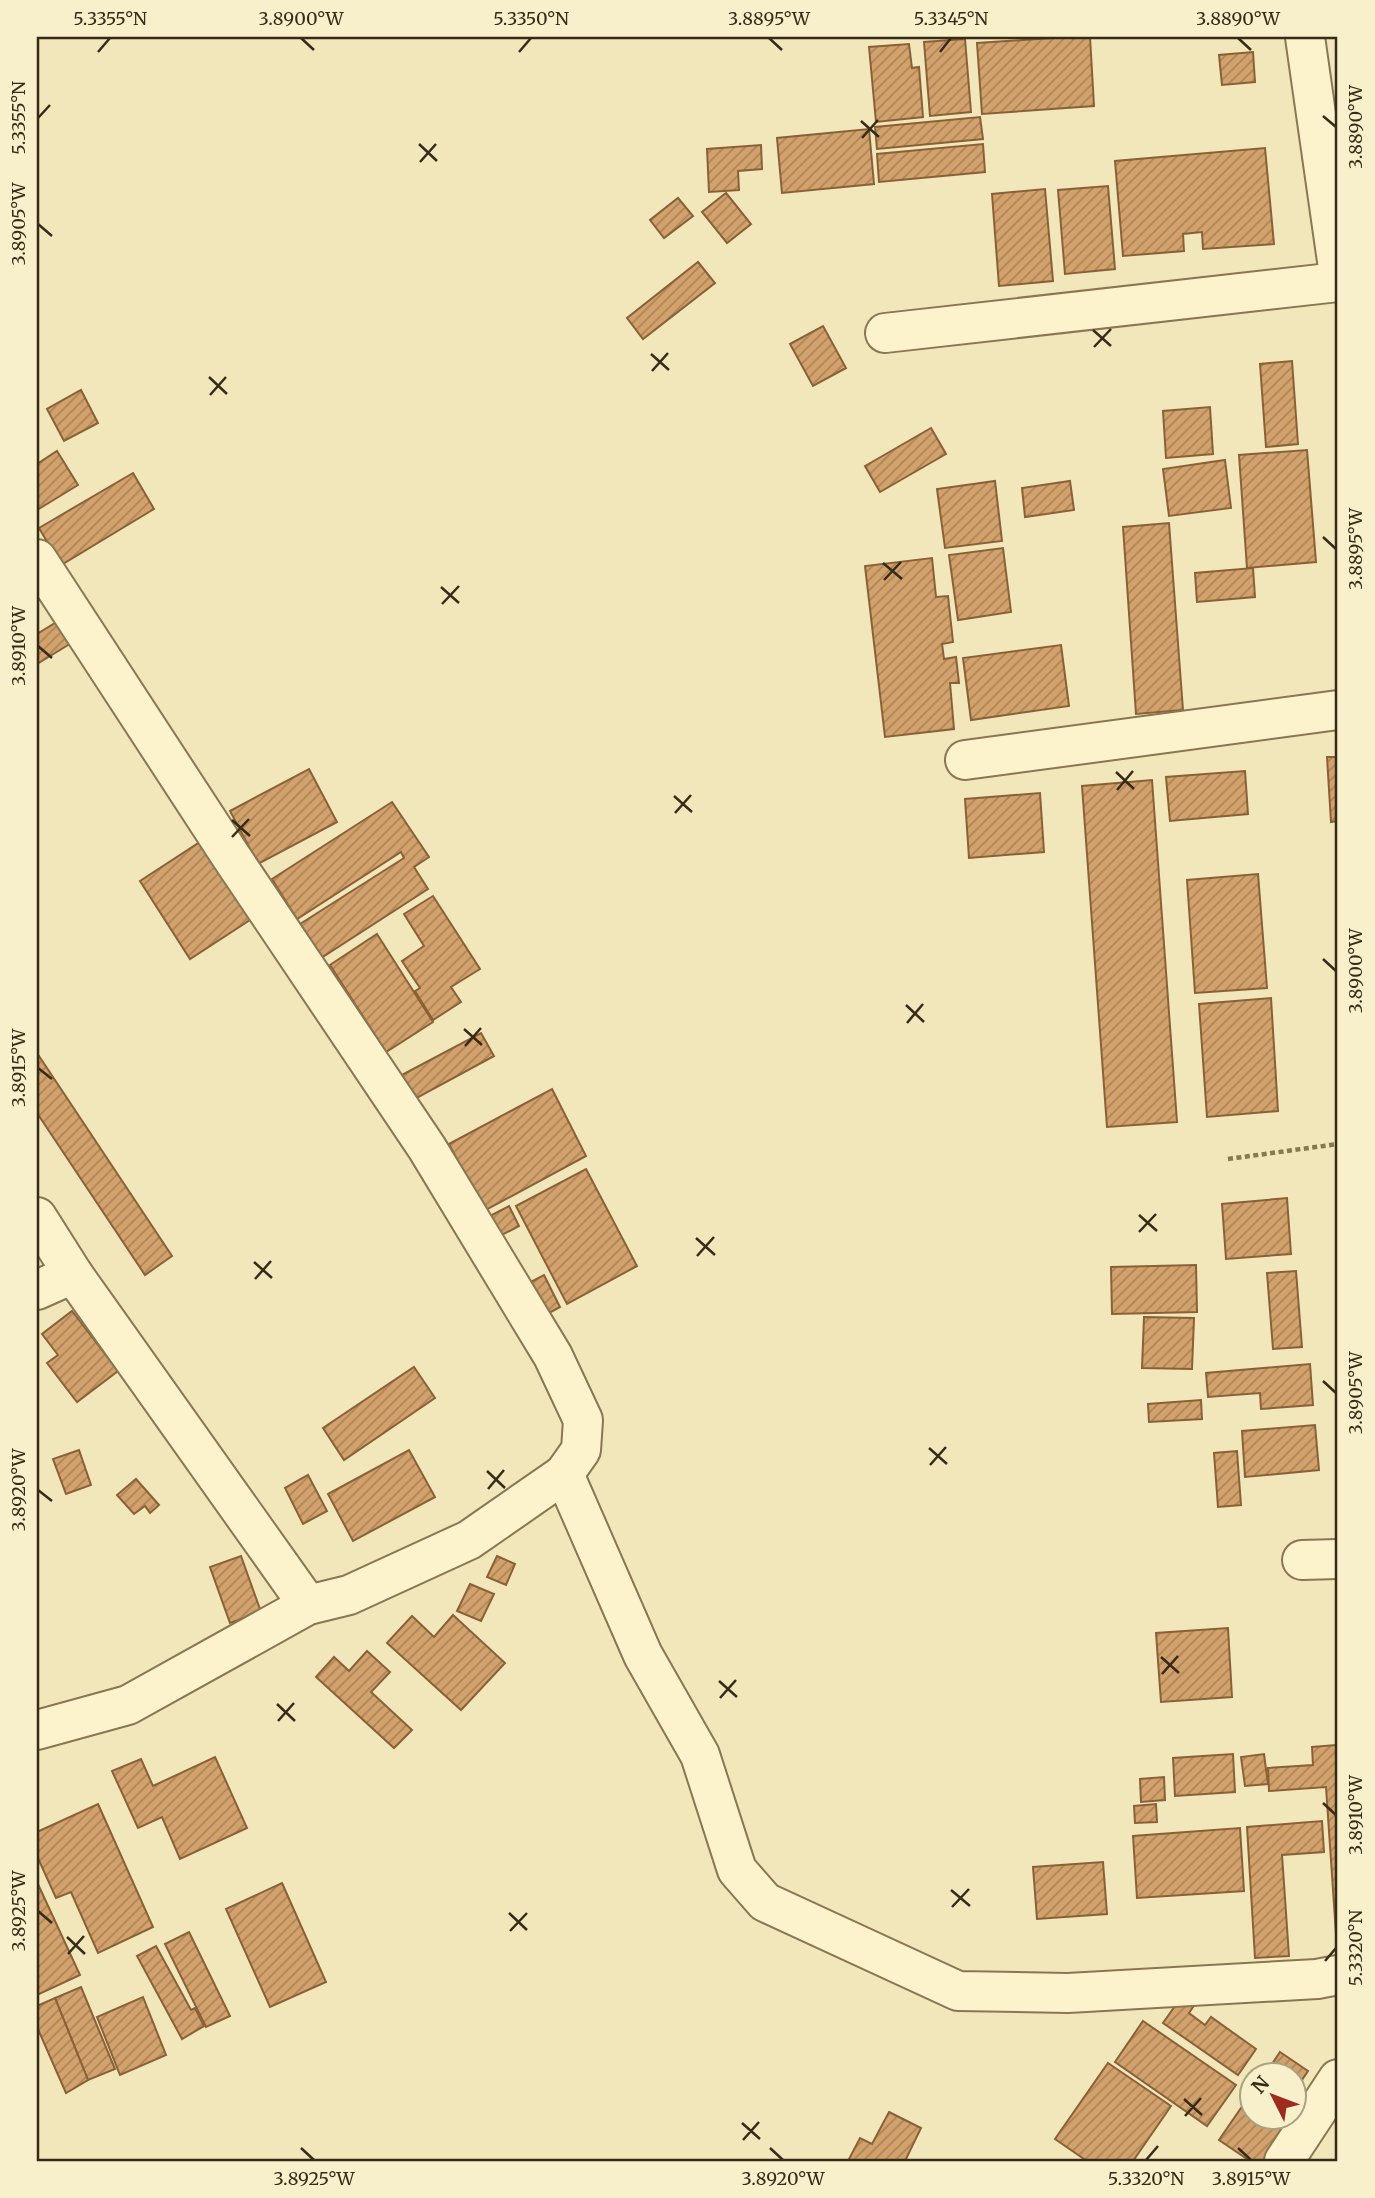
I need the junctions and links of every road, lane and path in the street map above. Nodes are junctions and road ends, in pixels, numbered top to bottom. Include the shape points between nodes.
1 (1305, 37) edge
2 (1338, 268) edge
3 (1338, 282) edge
4 (885, 333) dead end
5 (37, 559) edge
6 (1338, 710) edge
7 (965, 760) dead end
8 (1338, 1144) edge
9 (1228, 1159) dead end
10 (37, 1217) edge
11 (73, 1274) junction
12 (37, 1290) edge
13 (564, 1474) junction
14 (308, 1605) junction
15 (37, 1730) edge
16 (1338, 1975) edge
17 (1338, 2078) edge
18 (1283, 2161) edge

1 - 2 street
3 - 4 street
5 - 13 street via 427,1148 553,1356 583,1420 581,1450
6 - 7 street
8 - 9 path
10 - 11 street
11 - 12 street
11 - 14 street
13 - 14 street via 469,1540 349,1595
13 - 16 street via 643,1655 700,1755 737,1870 765,1902 958,1991 1068,1993
14 - 15 street via 128,1705
17 - 18 street

